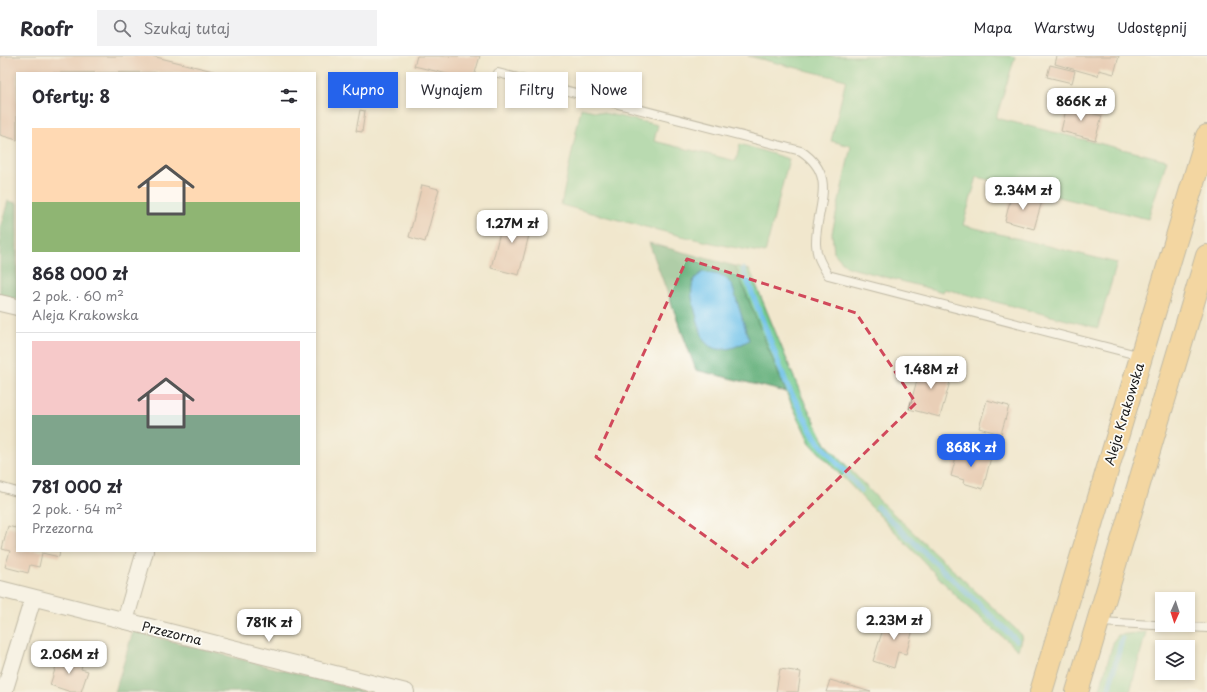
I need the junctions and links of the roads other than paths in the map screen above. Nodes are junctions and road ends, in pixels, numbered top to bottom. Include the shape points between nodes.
1 (498, 73) dead end
2 (1207, 136) edge
3 (1207, 256) edge
4 (0, 303) edge
5 (16, 307) edge
6 (1142, 356) junction
7 (0, 487) edge
8 (16, 492) edge
9 (145, 552) edge
10 (0, 589) edge
11 (33, 598) junction
12 (125, 621) junction
13 (1099, 622) junction
14 (1207, 628) edge
15 (4, 692) edge
16 (406, 692) edge
17 (1041, 692) edge
18 (1077, 692) edge

1 - 6 lane via 801,151 811,158 822,174 823,190 816,244 818,258 828,275
2 - 6 main road, Aleja Krakowska
3 - 13 main road
4 - 5 street
6 - 17 main road, Aleja Krakowska
7 - 8 lane
9 - 12 street, Przezorna
10 - 11 street
11 - 12 street
11 - 15 street
12 - 16 street, Przezorna
13 - 14 lane
13 - 18 main road

